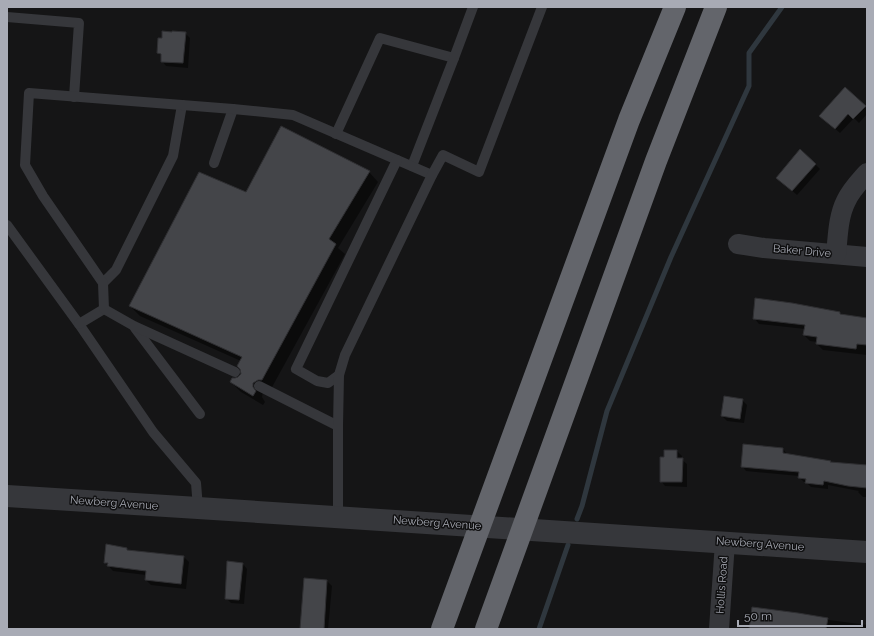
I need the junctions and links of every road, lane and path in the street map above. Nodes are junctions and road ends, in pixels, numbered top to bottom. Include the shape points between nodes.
1 (473, 7) edge
2 (542, 7) edge
3 (675, 7) edge
4 (716, 7) edge
5 (7, 17) edge
6 (454, 58) junction
7 (74, 96) junction
8 (182, 105) junction
9 (233, 109) junction
10 (336, 134) junction
11 (396, 160) junction
12 (214, 163) dead end
13 (412, 166) junction
14 (867, 173) edge
15 (432, 175) junction
16 (7, 225) edge
17 (738, 244) dead end
18 (836, 254) junction
19 (867, 257) edge
20 (103, 283) junction
21 (104, 309) junction
22 (79, 324) junction
23 (134, 326) junction
24 (235, 372) dead end
25 (339, 375) junction
26 (259, 386) dead end
27 (200, 414) dead end
28 (338, 426) junction
29 (7, 496) edge
30 (198, 508) junction
31 (338, 517) junction
32 (725, 542) junction
33 (867, 552) edge
34 (442, 629) edge
35 (486, 629) edge
36 (719, 629) edge

1 - 6 lane
2 - 15 lane via 479,172 443,155
3 - 34 highway via 629,120
4 - 35 highway via 656,161
5 - 7 lane via 79,23
6 - 10 lane via 380,38
6 - 13 lane
7 - 8 lane
7 - 20 lane via 29,93 25,165 43,196
8 - 9 lane
8 - 20 lane via 173,156 116,270
9 - 10 lane via 293,115
9 - 12 lane
10 - 11 lane
11 - 13 lane
11 - 25 lane via 296,369 317,381 328,383
13 - 15 lane
14 - 18 street via 846,201 840,220
15 - 25 lane via 345,354
16 - 22 lane
17 - 18 street, Baker Drive
18 - 19 street, Baker Drive
20 - 21 lane
21 - 22 lane
21 - 23 lane
22 - 30 lane via 153,432 196,483
23 - 24 lane
23 - 27 lane
25 - 28 lane
26 - 28 lane
28 - 31 lane
29 - 30 street, Newberg Avenue
30 - 31 street, Newberg Avenue
31 - 32 street, Newberg Avenue
32 - 33 street, Newberg Avenue
32 - 36 street, Hollis Road

